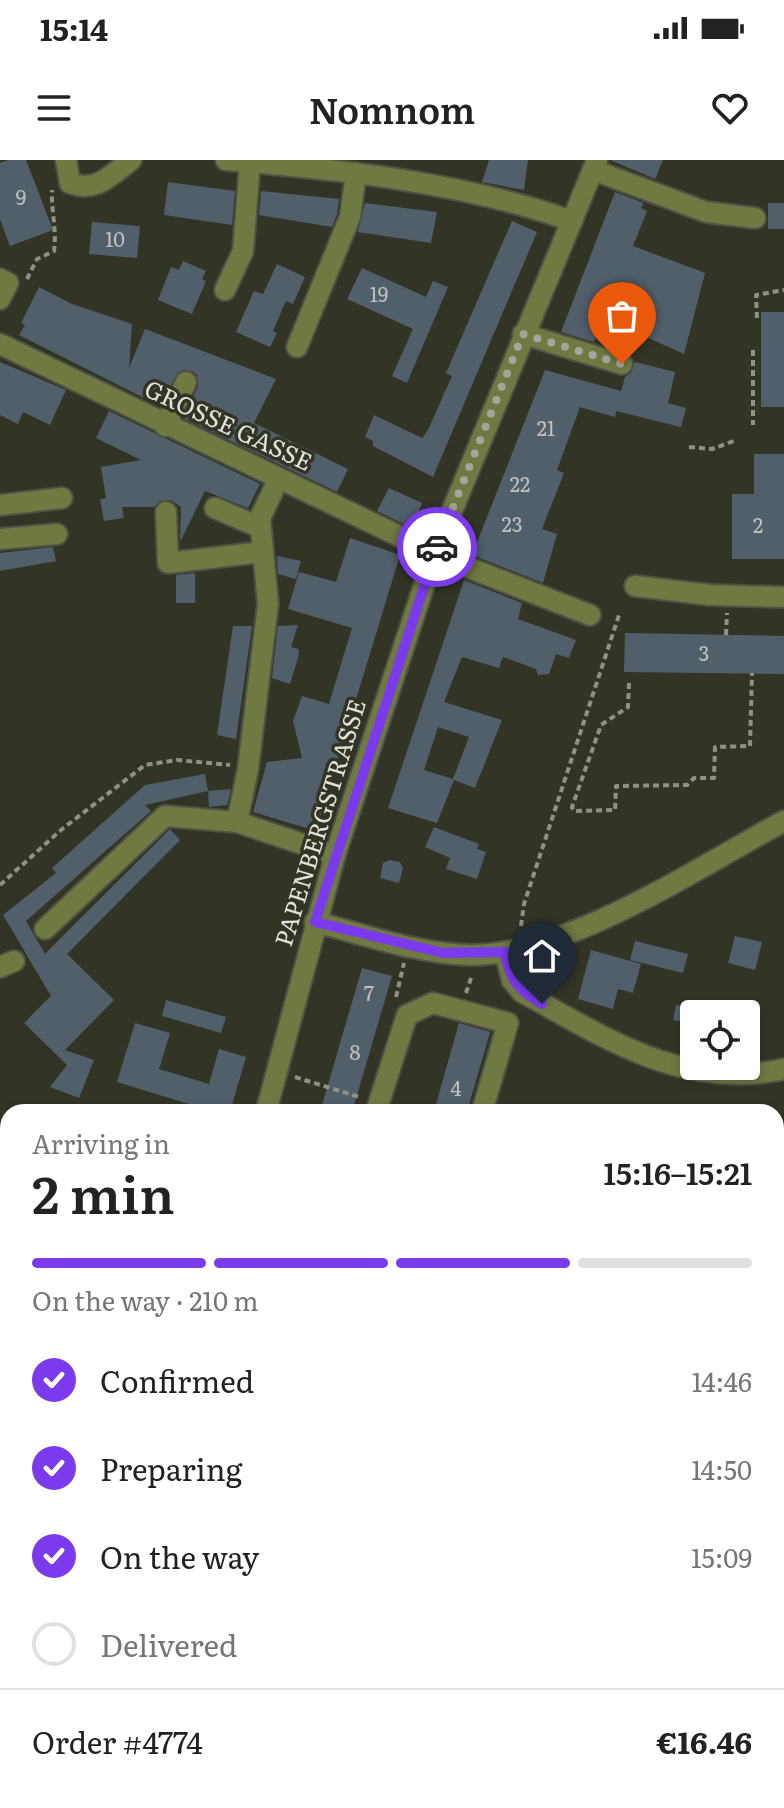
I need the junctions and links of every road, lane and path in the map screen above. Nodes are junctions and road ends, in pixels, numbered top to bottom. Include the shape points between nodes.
1 (66, 160) edge
2 (131, 160) edge
3 (226, 160) edge
4 (255, 162) edge
5 (595, 165) edge
6 (356, 173) junction
7 (53, 185) dead end
8 (755, 218) dead end
9 (572, 221) junction
10 (0, 279) edge
11 (26, 282) dead end
12 (225, 290) dead end
13 (784, 290) edge
14 (0, 299) edge
15 (757, 318) dead end
16 (523, 334) junction
17 (0, 344) edge
18 (297, 347) dead end
19 (753, 350) dead end
20 (622, 364) dead end
21 (186, 382) dead end
22 (753, 425) dead end
23 (165, 426) junction
24 (734, 441) dead end
25 (689, 447) dead end
26 (278, 480) junction
27 (62, 498) dead end
28 (0, 505) edge
29 (215, 508) dead end
30 (166, 512) dead end
31 (259, 527) junction
32 (57, 534) dead end
33 (0, 539) edge
34 (262, 552) junction
35 (435, 552) junction
36 (635, 586) joint
37 (784, 597) edge
38 (620, 612) junction
39 (590, 615) joint
40 (752, 673) dead end
41 (629, 683) dead end
42 (248, 769) junction
43 (784, 821) edge
44 (237, 822) junction
45 (335, 855) junction
46 (0, 885) edge
47 (315, 922) junction
48 (45, 929) dead end
49 (521, 933) dead end
50 (505, 952) junction
51 (405, 961) dead end
52 (422, 1008) junction
53 (784, 1069) edge
54 (277, 1072) junction
55 (268, 1104) edge
56 (367, 1104) edge
57 (379, 1104) edge
58 (484, 1104) edge

1 - 2 street via 70,183 83,188 97,186
3 - 4 street
4 - 6 street
4 - 12 street via 243,251
5 - 8 street via 706,212
5 - 9 street, PAPENBERGSTRASSE
6 - 9 street via 521,203
6 - 18 street via 350,217
7 - 11 path via 54,251 37,259
9 - 16 street, PAPENBERGSTRASSE
10 - 14 street via 8,283
13 - 15 path via 756,295
16 - 20 street
16 - 35 street, PAPENBERGSTRASSE
17 - 23 street, GROSSE GASSE
19 - 22 path
21 - 23 street
23 - 26 street, GROSSE GASSE
24 - 25 path via 712,449
26 - 31 street
26 - 35 street, GROSSE GASSE
27 - 28 street
29 - 31 street
30 - 34 street via 168,563
31 - 34 street
32 - 33 street
34 - 42 street via 268,604
35 - 39 street
35 - 45 street, PAPENBERGSTRASSE
36 - 37 street
36 - 38 path
38 - 39 path
38 - 49 path via 524,904
40 - 41 path via 750,746 715,747 714,778 694,778 687,785 616,786 615,810 574,811 601,725 628,707
42 - 44 street
42 - 46 path via 209,761 145,765
43 - 50 street via 586,927
44 - 45 street
44 - 48 street via 165,816
45 - 47 street, PAPENBERGSTRASSE
47 - 50 street via 443,953
47 - 54 street, PAPENBERGSTRASSE
50 - 53 street via 512,980 522,992 629,1051 681,1070 710,1074
51 - 52 path via 395,1002
52 - 57 street via 407,1015
52 - 58 street via 433,1003 508,1023
54 - 55 street, PAPENBERGSTRASSE
54 - 56 path

